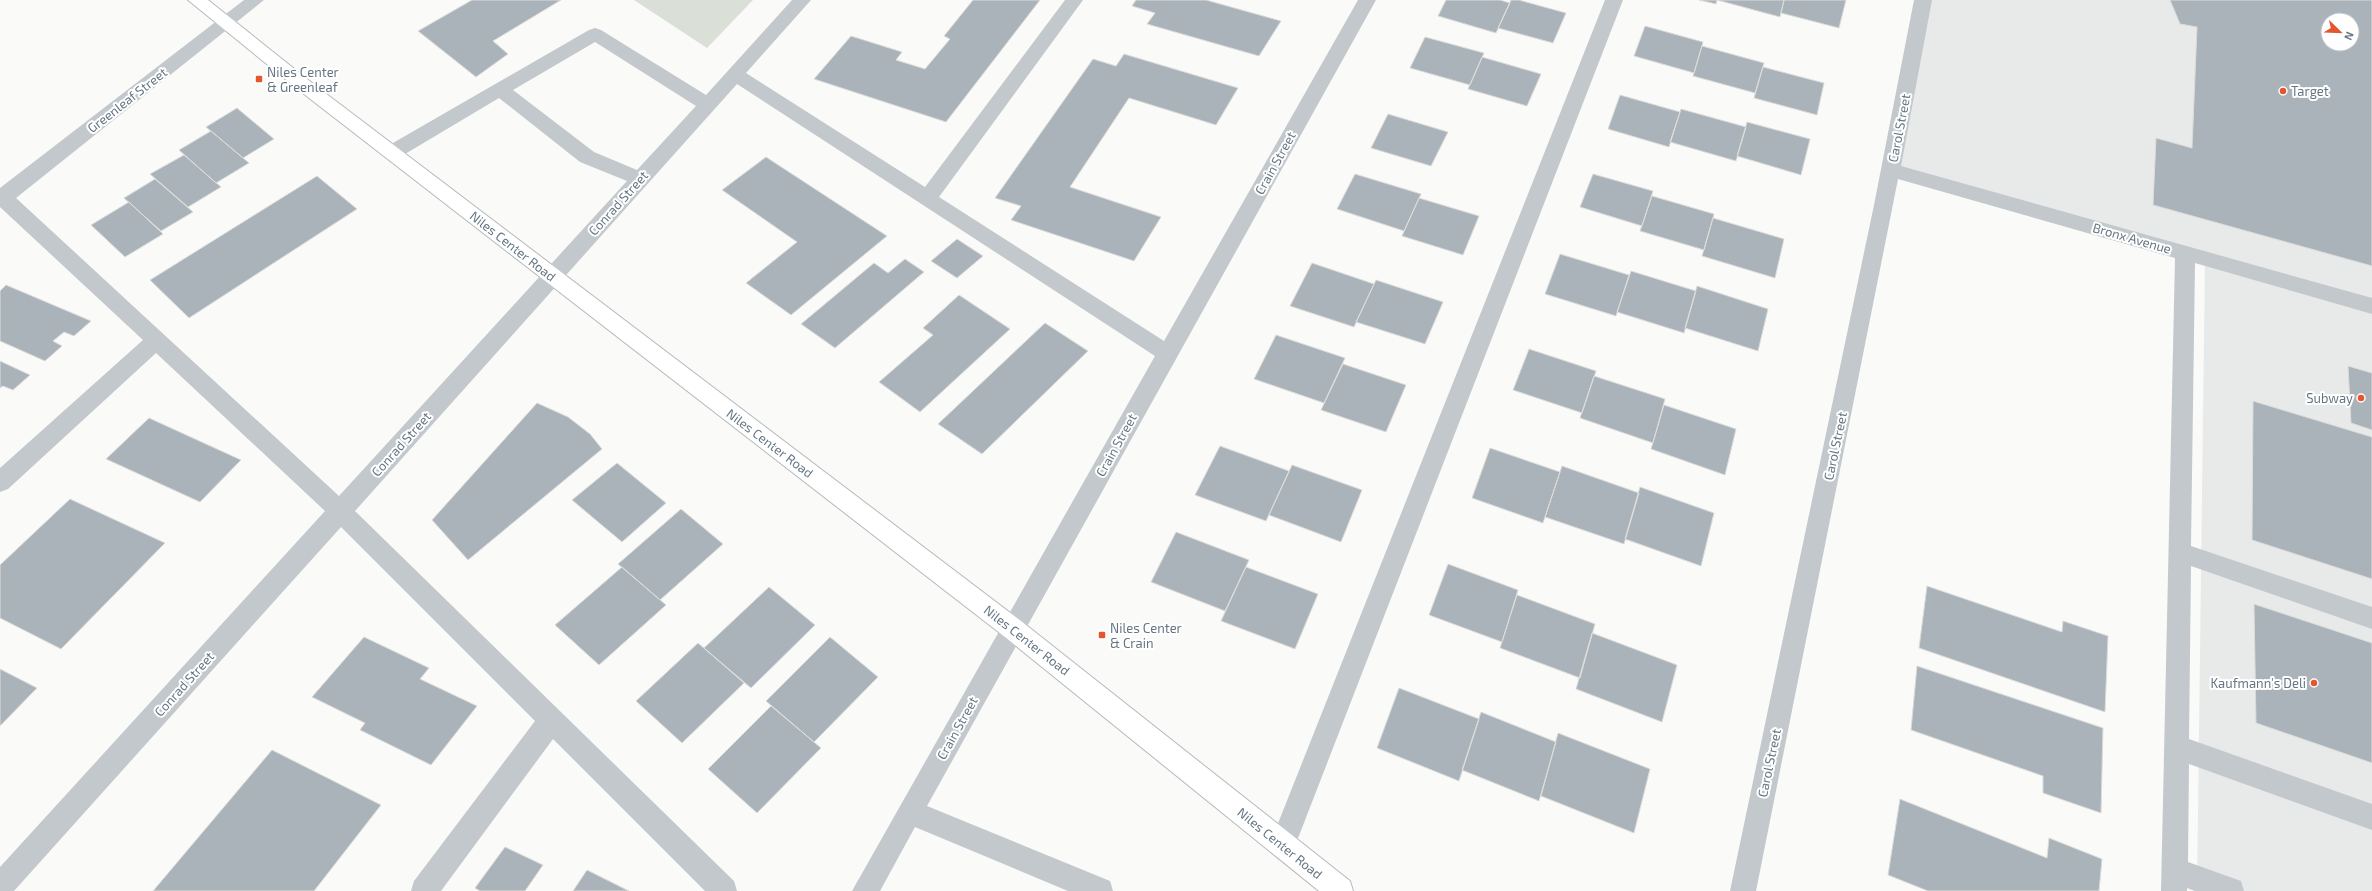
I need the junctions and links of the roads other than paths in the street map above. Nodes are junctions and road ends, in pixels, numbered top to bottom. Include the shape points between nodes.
1 (197, 0) edge
2 (255, 0) edge
3 (802, 0) edge
4 (1074, 0) edge
5 (1367, 0) edge
6 (1614, 0) edge
7 (1923, 0) edge
8 (225, 23) junction
9 (735, 74) junction
10 (501, 90) junction
11 (707, 104) junction
12 (393, 152) junction
13 (1891, 170) junction
14 (640, 179) junction
15 (1, 197) edge
16 (927, 199) junction
17 (2185, 253) junction
18 (552, 276) junction
19 (2372, 306) edge
20 (157, 340) junction
21 (1168, 354) junction
22 (0, 482) edge
23 (340, 511) junction
24 (2179, 552) junction
25 (2372, 618) edge
26 (1014, 629) junction
27 (551, 721) junction
28 (2176, 747) junction
29 (910, 812) junction
30 (2372, 817) edge
31 (1282, 846) junction
32 (2174, 880) edge
33 (0, 887) edge
34 (424, 891) edge
35 (724, 891) edge
36 (866, 891) edge
37 (1100, 891) edge
38 (1340, 891) edge
39 (1743, 891) edge
40 (2231, 891) edge

1 - 8 main road, Niles Center Road
2 - 8 street, Greenleaf Street
3 - 9 street, Conrad Street
4 - 16 street
5 - 21 street, Crain Street
6 - 31 street
7 - 13 street, Carol Street
8 - 12 main road, Niles Center Road
8 - 15 street, Greenleaf Street
9 - 11 street, Conrad Street
9 - 16 street
10 - 11 street via 595,34
10 - 12 street
10 - 14 street via 587,157
11 - 14 street, Conrad Street
12 - 18 main road, Niles Center Road
13 - 17 street, Bronx Avenue
13 - 39 street, Carol Street
14 - 18 street, Conrad Street
15 - 20 street
16 - 21 street
17 - 19 street, Bronx Avenue
17 - 24 street
18 - 23 street, Conrad Street
18 - 26 main road, Niles Center Road
20 - 22 street
20 - 23 street
21 - 26 street, Crain Street
23 - 27 street
23 - 33 street, Conrad Street
24 - 25 street
24 - 28 street
26 - 29 street, Crain Street
26 - 31 main road, Niles Center Road
27 - 34 street
27 - 35 street
28 - 30 street
28 - 32 street
29 - 36 street, Crain Street
29 - 37 street
31 - 38 main road, Niles Center Road
32 - 40 street

